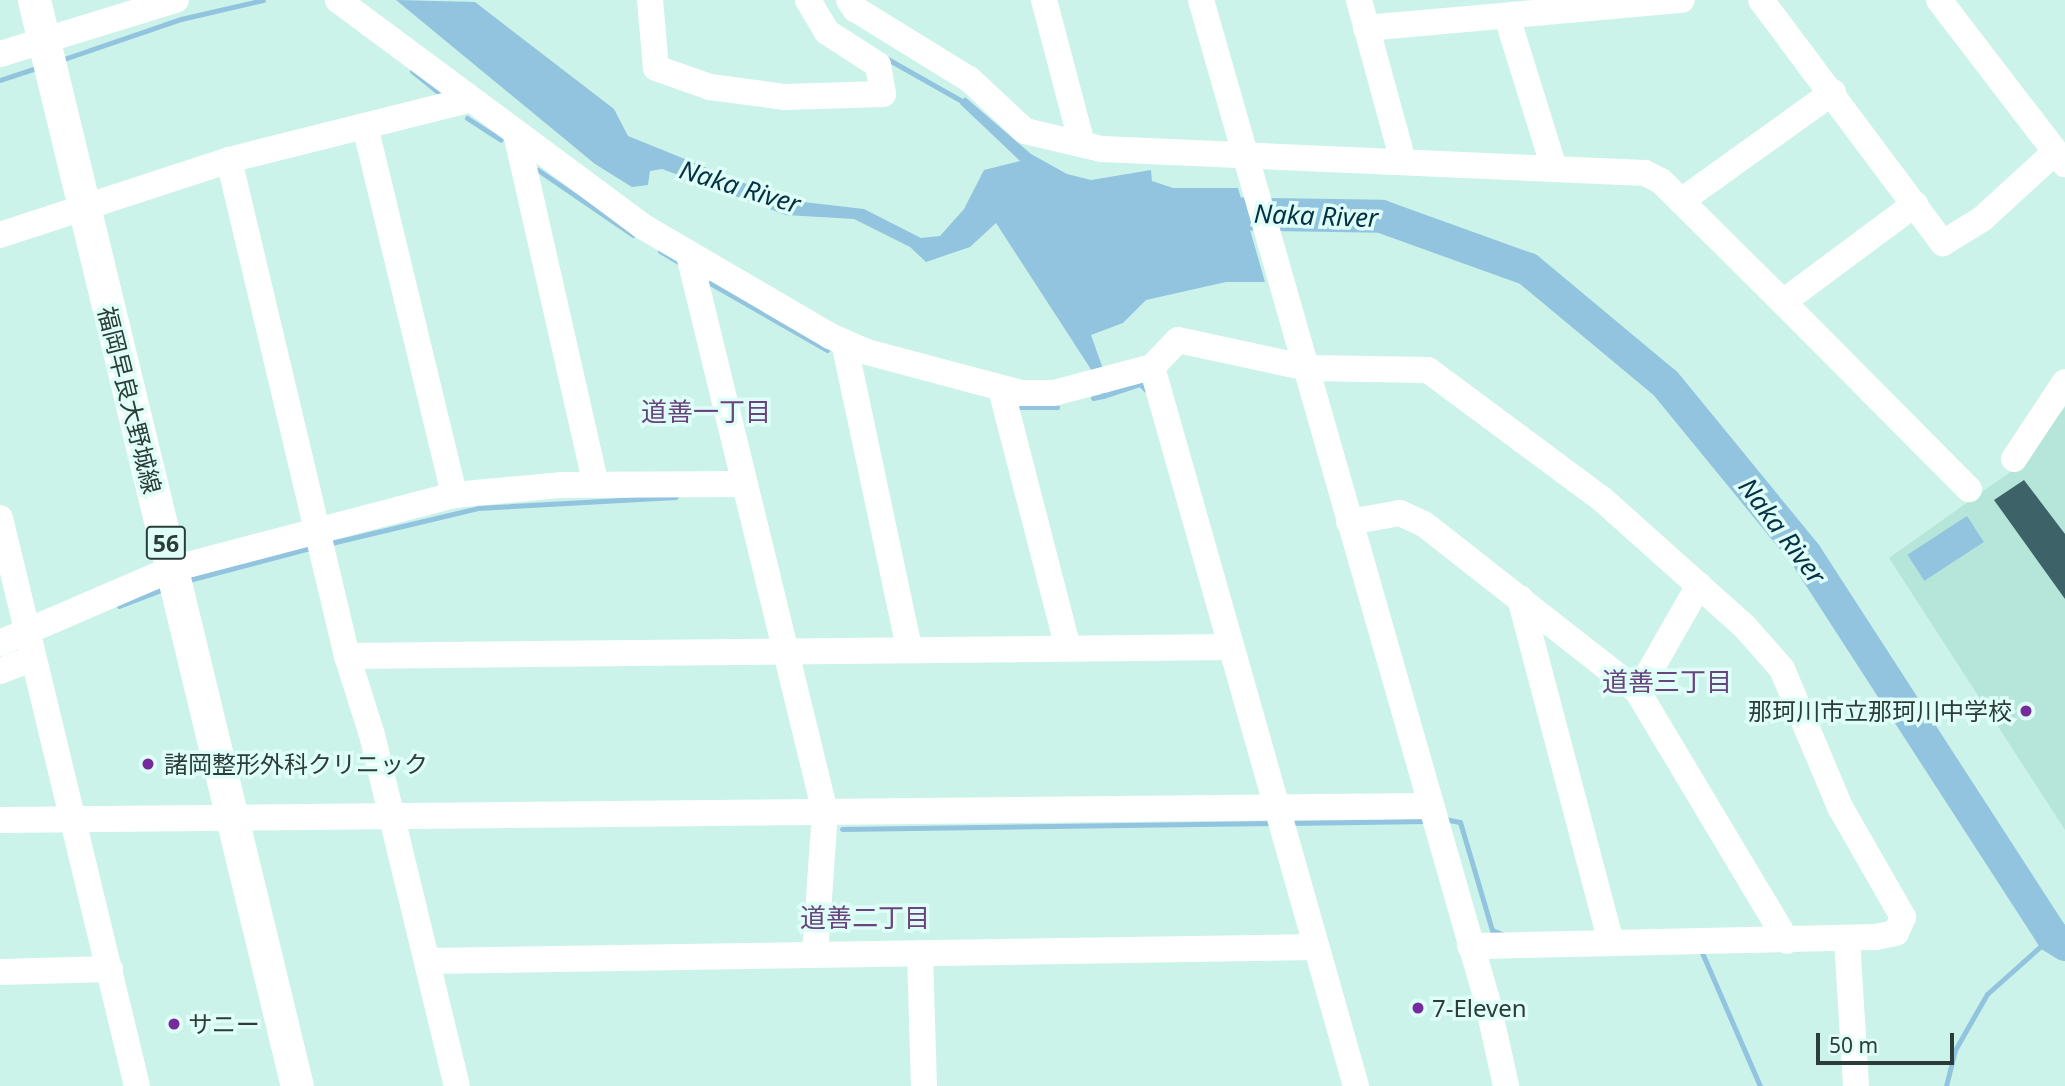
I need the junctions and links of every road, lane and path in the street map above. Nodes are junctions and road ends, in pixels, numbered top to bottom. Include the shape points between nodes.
1 (34, 0) edge
2 (176, 0) edge
3 (338, 0) edge
4 (650, 0) edge
5 (808, 0) edge
6 (849, 0) edge
7 (1044, 0) edge
8 (1201, 0) edge
9 (1359, 0) edge
10 (1682, 0) edge
11 (1761, 0) edge
12 (1939, 0) edge
13 (1507, 17) junction
14 (1366, 28) junction
15 (44, 39) junction
16 (0, 54) edge
17 (1833, 92) junction
18 (467, 100) junction
19 (365, 126) junction
20 (516, 133) junction
21 (1082, 144) junction
22 (2061, 156) edge
23 (1246, 159) junction
24 (229, 160) junction
25 (1403, 162) junction
26 (1554, 167) junction
27 (1681, 201) junction
28 (1914, 204) junction
29 (83, 206) junction
30 (0, 235) edge
31 (689, 255) junction
32 (1783, 302) junction
33 (844, 342) junction
34 (1305, 363) junction
35 (1152, 367) junction
36 (2065, 382) edge
37 (1000, 389) junction
38 (2014, 459) dead end
39 (742, 484) junction
40 (596, 485) junction
41 (1969, 489) dead end
42 (454, 495) junction
43 (0, 518) edge
44 (1349, 522) junction
45 (318, 534) junction
46 (172, 569) junction
47 (1699, 585) junction
48 (1520, 598) junction
49 (26, 632) junction
50 (0, 643) edge
51 (1231, 647) junction
52 (909, 648) junction
53 (1068, 648) junction
54 (784, 650) junction
55 (347, 656) junction
56 (32, 659) junction
57 (0, 671) edge
58 (1639, 692) junction
59 (1430, 806) junction
60 (1277, 807) junction
61 (825, 812) junction
62 (233, 818) junction
63 (76, 819) junction
64 (0, 820) edge
65 (394, 820) junction
66 (1847, 939) junction
67 (1787, 941) junction
68 (1611, 942) junction
69 (1470, 946) junction
70 (1315, 947) junction
71 (920, 953) junction
72 (815, 955) junction
73 (427, 961) junction
74 (110, 969) junction
75 (0, 972) edge
76 (137, 1086) edge
77 (297, 1086) edge
78 (457, 1086) edge
79 (924, 1086) edge
80 (1356, 1086) edge
81 (1506, 1086) edge
82 (1856, 1086) edge

1 - 15 main road, 福岡早良大野城線 / 56
2 - 15 street
3 - 18 street
4 - 5 street via 656,68 710,87 785,97 883,94 878,65 827,32
6 - 21 street via 855,9 969,79 1025,131
7 - 21 street
8 - 23 street
9 - 14 street
10 - 13 street
11 - 17 street
12 - 22 street
13 - 14 street
13 - 26 street
14 - 25 street
15 - 16 street
15 - 29 main road, 福岡早良大野城線 / 56
17 - 27 street
17 - 28 street
18 - 19 street
18 - 20 street
19 - 24 street
19 - 42 street
20 - 31 street
20 - 40 street
21 - 23 street
22 - 28 street via 1982,219 1943,243
23 - 25 street
23 - 34 street
24 - 29 street
24 - 45 street
25 - 26 street
26 - 27 street via 1645,173
27 - 32 street
28 - 32 street
29 - 30 street
29 - 46 main road, 福岡早良大野城線 / 56
31 - 33 street
31 - 39 street
32 - 41 street
33 - 37 street
33 - 52 street
34 - 35 street via 1178,340
34 - 44 street
34 - 47 street via 1428,370 1511,426
35 - 37 street via 1054,393
35 - 51 street
36 - 38 street
37 - 53 street
39 - 40 street
39 - 54 street
40 - 42 street
42 - 45 street
43 - 49 street
44 - 48 street via 1400,513 1424,524
44 - 59 street
45 - 46 street
45 - 55 street
46 - 49 street
46 - 62 main road, 福岡早良大野城線 / 56
47 - 58 street
47 - 66 street via 1782,669 1840,807 1903,917 1896,933
48 - 58 street
48 - 68 street
49 - 50 street
49 - 56 street
51 - 53 street
51 - 60 street
52 - 53 street
52 - 54 street
54 - 55 street
54 - 61 street
55 - 65 street
56 - 57 street
56 - 63 street
58 - 67 street
59 - 60 street
59 - 69 street
60 - 61 street
60 - 70 street
61 - 65 street
61 - 72 street
62 - 63 street
62 - 65 street
62 - 77 main road, 福岡早良大野城線 / 56
63 - 64 street
63 - 74 street
65 - 73 street
66 - 67 street
66 - 82 street
67 - 68 street
68 - 69 street
69 - 81 street
70 - 71 street
70 - 80 street
71 - 72 street
71 - 79 street
72 - 73 street
73 - 78 street
74 - 75 street
74 - 76 street

